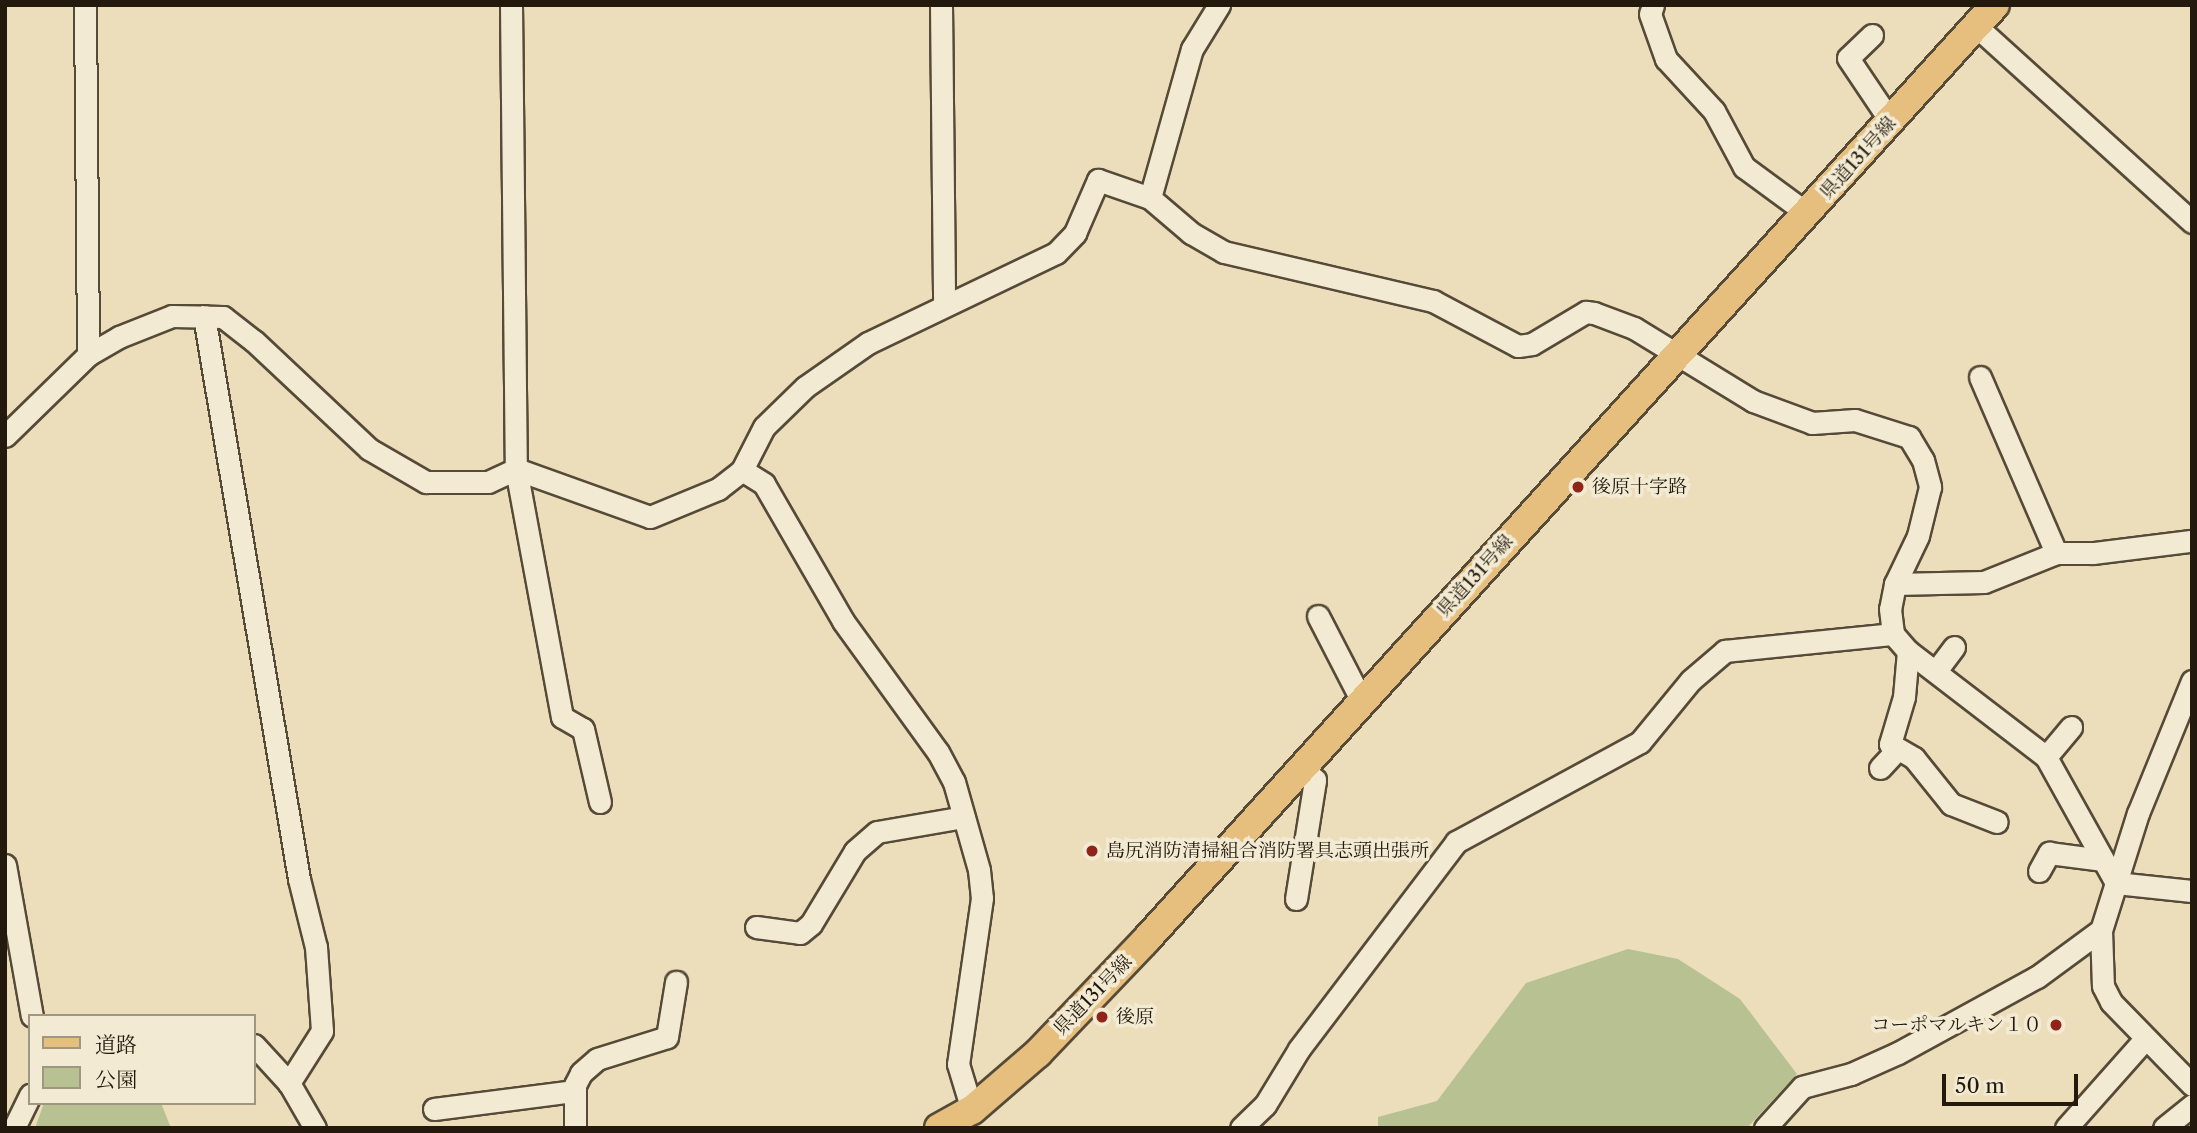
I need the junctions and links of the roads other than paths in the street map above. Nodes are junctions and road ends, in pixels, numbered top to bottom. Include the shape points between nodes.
1 (85, 5) edge
2 (510, 5) edge
3 (941, 5) edge
4 (1219, 5) edge
5 (1653, 5) edge
6 (1985, 16) edge
7 (1872, 35) dead end
8 (1891, 122) junction
9 (1150, 198) junction
10 (1808, 214) junction
11 (2192, 222) edge
12 (944, 304) junction
13 (204, 316) junction
14 (88, 355) junction
15 (1678, 355) junction
16 (1980, 377) dead end
17 (5, 436) edge
18 (516, 469) junction
19 (742, 470) junction
20 (2191, 541) edge
21 (2056, 553) junction
22 (1895, 584) junction
23 (1318, 616) dead end
24 (1893, 634) junction
25 (1954, 647) dead end
26 (1908, 651) junction
27 (1936, 671) junction
28 (2192, 681) edge
29 (1363, 703) junction
30 (2071, 727) dead end
31 (1896, 751) junction
32 (2046, 757) junction
33 (1880, 768) dead end
34 (1304, 769) junction
35 (600, 802) dead end
36 (964, 817) junction
37 (1997, 822) dead end
38 (2102, 860) junction
39 (5, 865) edge
40 (2039, 871) dead end
41 (2116, 883) junction
42 (2192, 891) edge
43 (1296, 899) dead end
44 (756, 927) dead end
45 (2101, 930) junction
46 (676, 982) dead end
47 (32, 1014) edge
48 (2146, 1038) junction
49 (256, 1047) edge
50 (289, 1083) junction
51 (2192, 1085) edge
52 (575, 1091) junction
53 (28, 1100) edge
54 (2192, 1105) edge
55 (434, 1110) dead end
56 (960, 1121) edge
57 (14, 1128) edge
58 (315, 1128) edge
59 (575, 1128) edge
60 (1241, 1128) edge
61 (1765, 1128) edge
62 (2066, 1128) edge
63 (2164, 1128) edge

1 - 14 street
2 - 18 street
3 - 12 street
4 - 9 street via 1192,49
5 - 10 street via 1650,13 1665,59 1714,111 1744,167
6 - 8 main road, 県道131号線
6 - 11 street
7 - 8 street via 1848,58
8 - 10 main road, 県道131号線
9 - 12 street via 1098,180 1075,233 1056,253
9 - 15 street via 1191,233 1224,252 1433,301 1518,346 1532,344 1586,312 1634,328
10 - 15 main road, 県道131号線
12 - 19 street via 868,343 805,387 764,427
13 - 14 street via 172,316
13 - 18 street via 223,317 237,327 369,449 426,482 488,481
13 - 50 street via 299,879 316,947 322,1031
14 - 17 street
15 - 22 street via 1753,401 1812,423 1854,420 1909,437 1923,460 1930,487 1918,536
15 - 29 main road, 県道131号線
16 - 21 street
18 - 19 street via 650,517 718,489
18 - 35 street via 562,717 583,729
19 - 36 street via 764,484 843,621 938,752 954,782
20 - 21 street
21 - 22 street via 1984,582
22 - 24 street via 1890,609
23 - 29 street
24 - 26 street
24 - 60 street via 1724,651 1691,680 1640,742 1456,842 1299,1049 1265,1105
25 - 27 street
26 - 27 street
26 - 31 street via 1904,697 1891,734 1890,744
27 - 32 street
28 - 41 street via 2138,813
29 - 34 main road, 県道131号線
30 - 32 street
31 - 33 street
31 - 37 street via 1914,758 1951,804
32 - 38 street
34 - 43 street via 1315,780
34 - 56 main road, 県道131号線 via 1038,1053
36 - 44 street via 877,832 855,851 811,924 800,933
36 - 56 street via 979,870 983,913 958,1064
38 - 40 street via 2049,853
38 - 41 street
39 - 47 street
41 - 42 street
41 - 45 street
45 - 48 street via 2103,986 2111,1002
45 - 61 street via 2037,977 1898,1053 1851,1074 1802,1087
46 - 52 street via 667,1037 597,1059 581,1073
48 - 51 street
48 - 62 street
49 - 50 street
50 - 58 street
52 - 55 street
52 - 59 street
53 - 57 street
54 - 63 street

